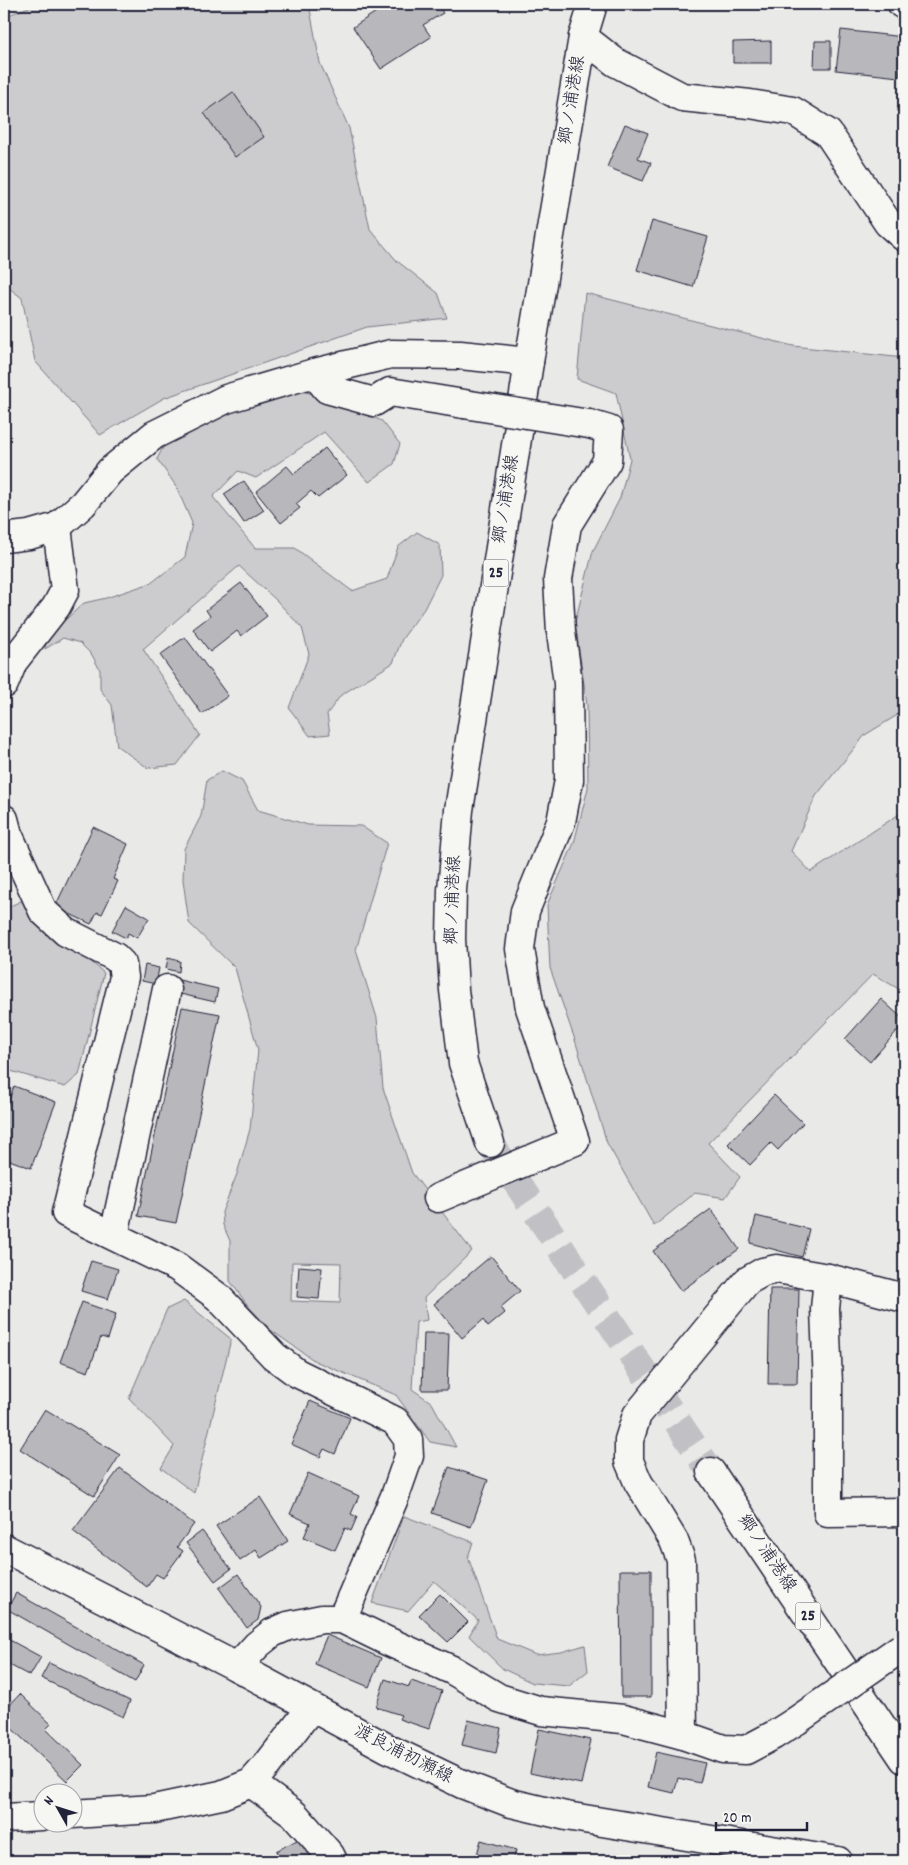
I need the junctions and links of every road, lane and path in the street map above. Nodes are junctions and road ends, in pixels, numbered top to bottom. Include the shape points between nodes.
1 (593, 4) edge
2 (583, 37) junction
3 (904, 237) edge
4 (529, 362) junction
5 (314, 373) junction
6 (57, 527) junction
7 (4, 538) edge
8 (4, 684) edge
9 (4, 819) edge
10 (167, 989) dead end
11 (490, 1143) tunnel mouth
12 (438, 1198) dead end
13 (114, 1235) junction
14 (828, 1278) junction
15 (904, 1298) edge
16 (711, 1472) tunnel mouth
17 (904, 1512) edge
18 (4, 1548) edge
19 (342, 1619) junction
20 (903, 1646) edge
21 (237, 1667) junction
22 (312, 1708) junction
23 (683, 1735) junction
24 (904, 1759) edge
25 (250, 1783) junction
26 (82, 1813) edge
27 (32, 1817) edge
28 (4, 1818) edge
29 (333, 1861) edge
30 (838, 1861) edge

1 - 2 street, 郷ノ浦港線 / 25
2 - 3 street via 615,62 682,96 793,111 828,133 888,223
2 - 4 street, 郷ノ浦港線 / 25
4 - 5 street via 460,355 391,354
4 - 11 street, 郷ノ浦港線 / 25 via 459,810 452,890 454,990 463,1063
5 - 6 street via 226,400 154,435 110,471 83,504
5 - 12 street, bridge via 327,389 374,402 390,392 609,430 607,462 568,525 558,579 568,683 569,780 561,822 525,911 520,949 530,1008 576,1141
6 - 7 street
6 - 8 street via 65,590 56,607 13,662
9 - 13 street via 43,911 66,932 115,957 122,964 124,977 66,1213
10 - 13 street
13 - 19 street via 177,1267 218,1297 274,1356 297,1373 395,1421 408,1439 409,1456 395,1496
14 - 15 street
14 - 17 street via 825,1310 828,1513
14 - 23 street via 777,1269 763,1272 748,1281 637,1415 629,1440 629,1461 638,1482 674,1541 681,1560
16 - 24 street, 郷ノ浦港線 / 25
18 - 21 street, 渡良浦初瀬線
19 - 21 street via 322,1619 272,1633
19 - 23 street via 452,1670 499,1698 541,1710 622,1719
20 - 23 street, bridge via 796,1721 746,1750 723,1749
21 - 22 street, 渡良浦初瀬線
22 - 25 street
22 - 30 street, 渡良浦初瀬線 via 462,1784 511,1803 566,1816
25 - 26 street via 221,1795 154,1809
25 - 29 street via 294,1814
27 - 28 street

